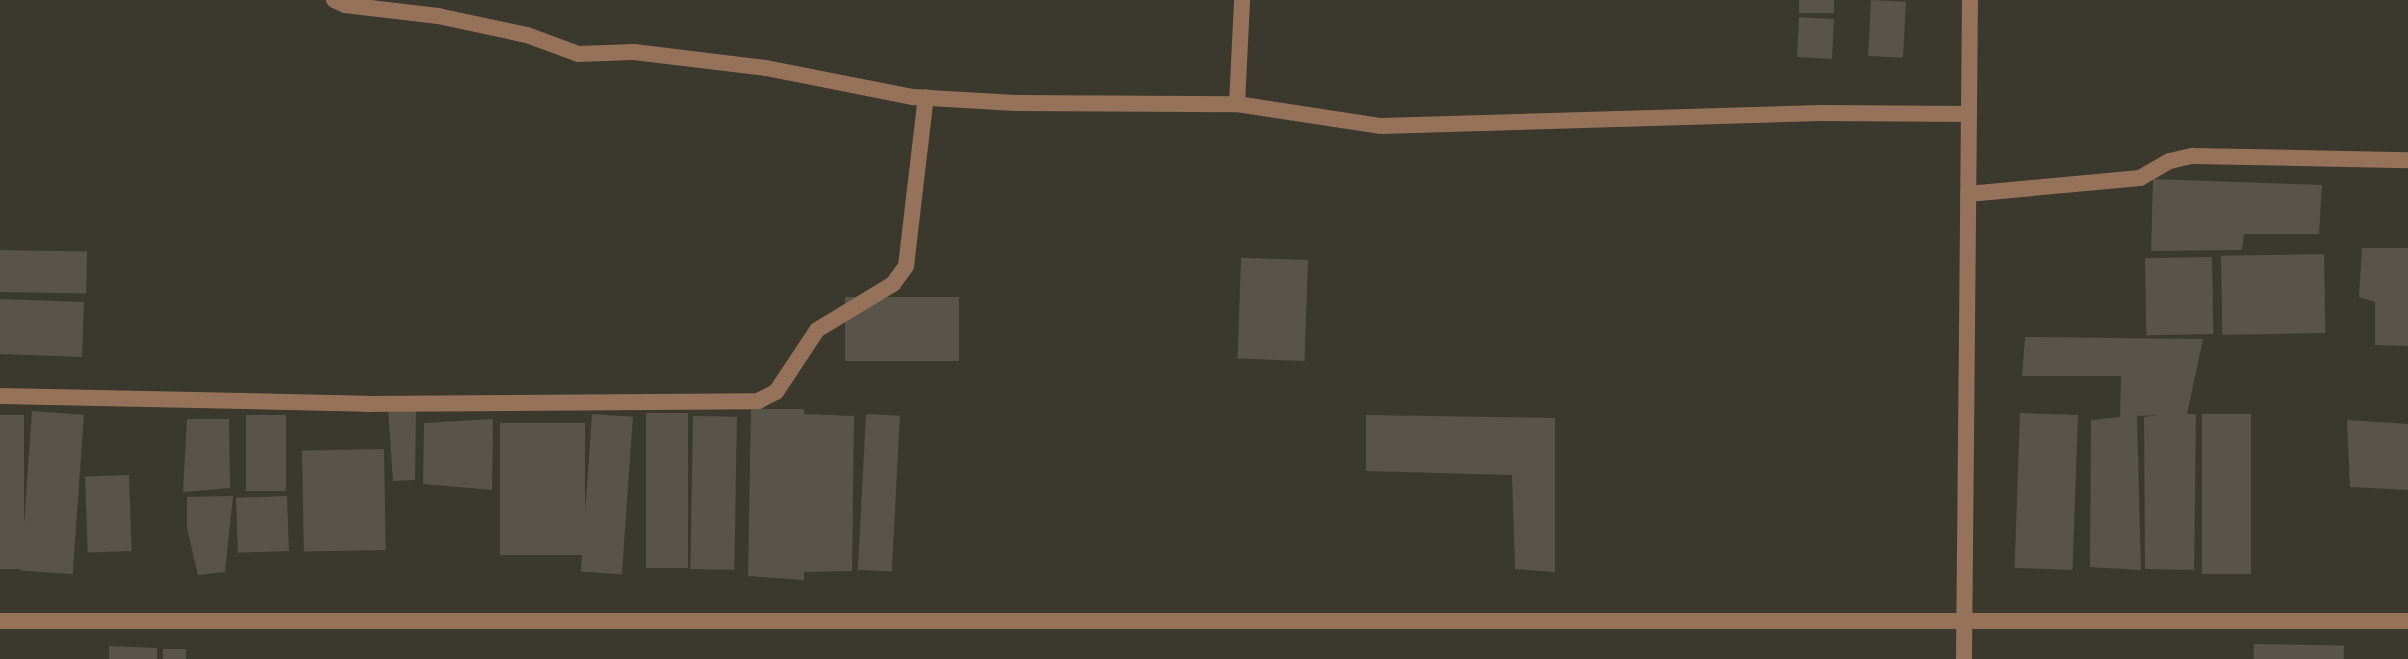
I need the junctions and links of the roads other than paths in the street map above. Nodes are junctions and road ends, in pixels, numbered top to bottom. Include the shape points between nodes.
1 (334, 0) edge
2 (1242, 0) edge
3 (1970, 0) edge
4 (926, 97) junction
5 (1237, 104) junction
6 (1969, 114) junction
7 (2408, 160) edge
8 (1968, 194) junction
9 (0, 396) edge
10 (1964, 619) junction
11 (0, 621) edge
12 (2408, 621) edge
13 (1964, 659) edge

1 - 4 street via 527,35 578,54 634,52 766,68
2 - 5 street
3 - 6 street
4 - 5 street
4 - 9 street via 906,266 893,284 817,330 776,392 758,401 367,404
5 - 6 street via 1381,126 1688,115
6 - 8 street
7 - 8 street via 2192,156 2140,178
8 - 10 street
10 - 11 street
10 - 12 street
10 - 13 street

